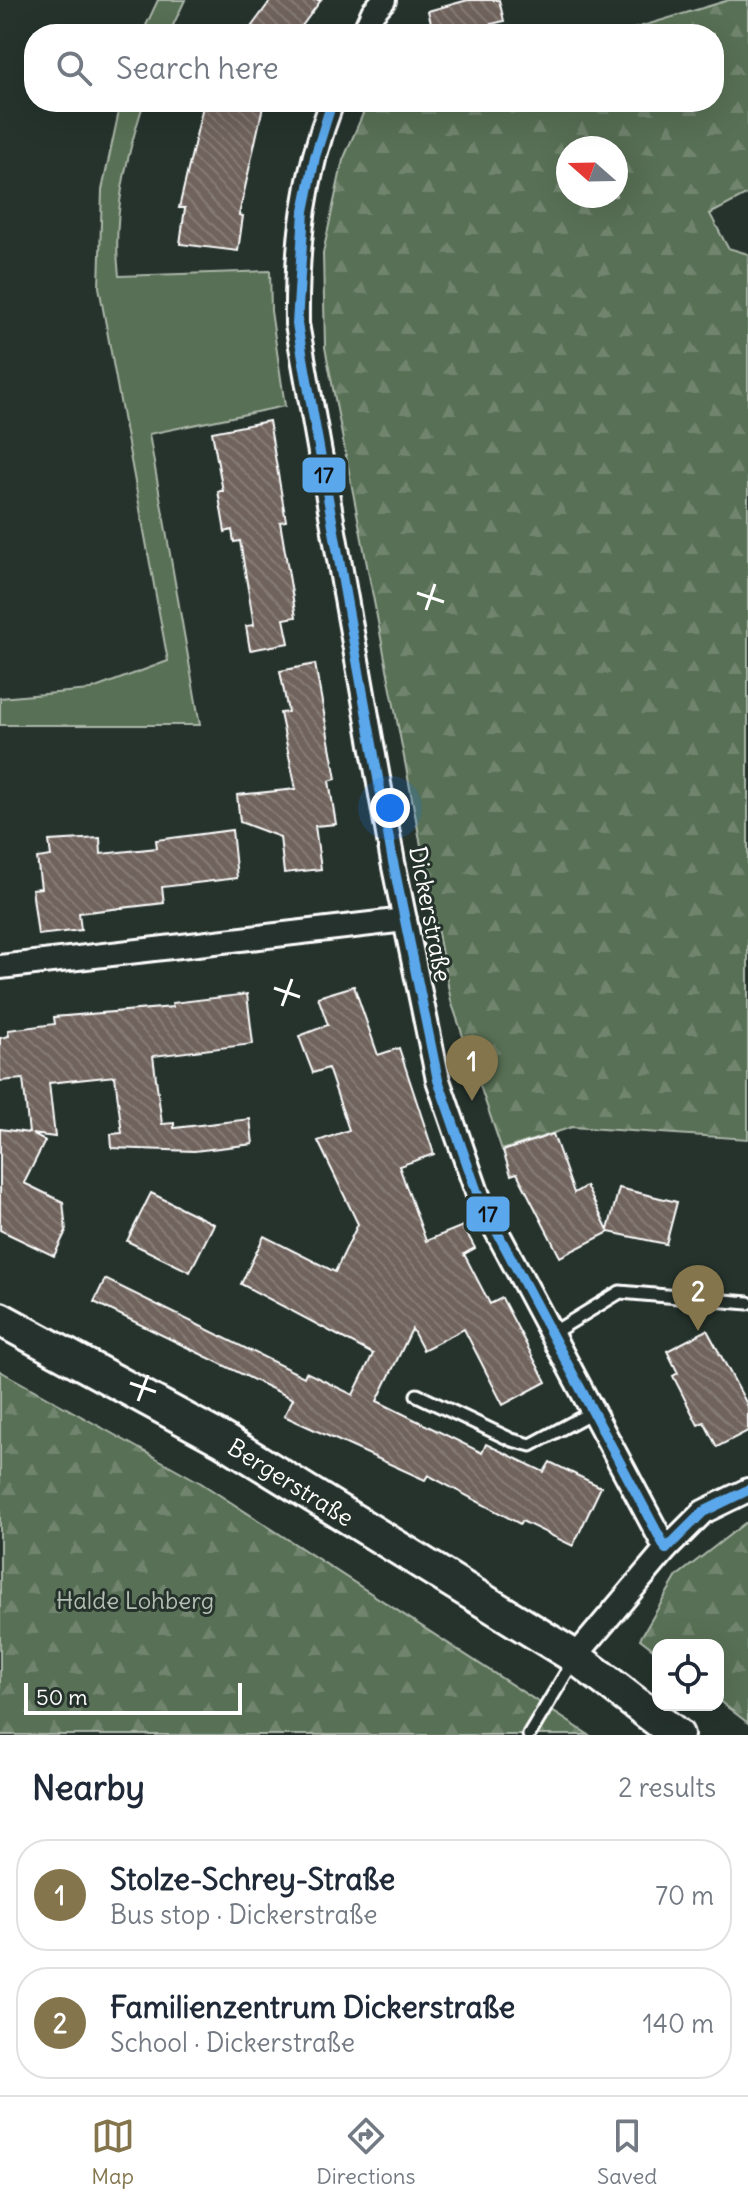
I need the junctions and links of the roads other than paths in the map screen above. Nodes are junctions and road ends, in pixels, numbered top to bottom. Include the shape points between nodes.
1 (384, 0) edge
2 (369, 24) edge
3 (328, 112) edge
4 (405, 920) junction
5 (0, 967) edge
6 (748, 1303) edge
7 (0, 1319) edge
8 (551, 1334) junction
9 (417, 1395) dead end
10 (594, 1411) junction
11 (748, 1490) edge
12 (666, 1549) junction
13 (575, 1657) junction
14 (529, 1735) edge
15 (677, 1735) edge

1 - 2 street
3 - 4 street, Dickerstraße via 303,200 296,259 297,324
4 - 5 street
4 - 8 street, Dickerstraße via 438,1080 479,1198
6 - 8 lane via 620,1292
7 - 13 main road, Bergerstraße via 223,1440
8 - 10 street, Dickerstraße
9 - 10 lane via 531,1445
10 - 12 street, Dickerstraße
11 - 12 street via 703,1512
12 - 13 street
13 - 14 lane
13 - 15 main road, Bergerstraße

